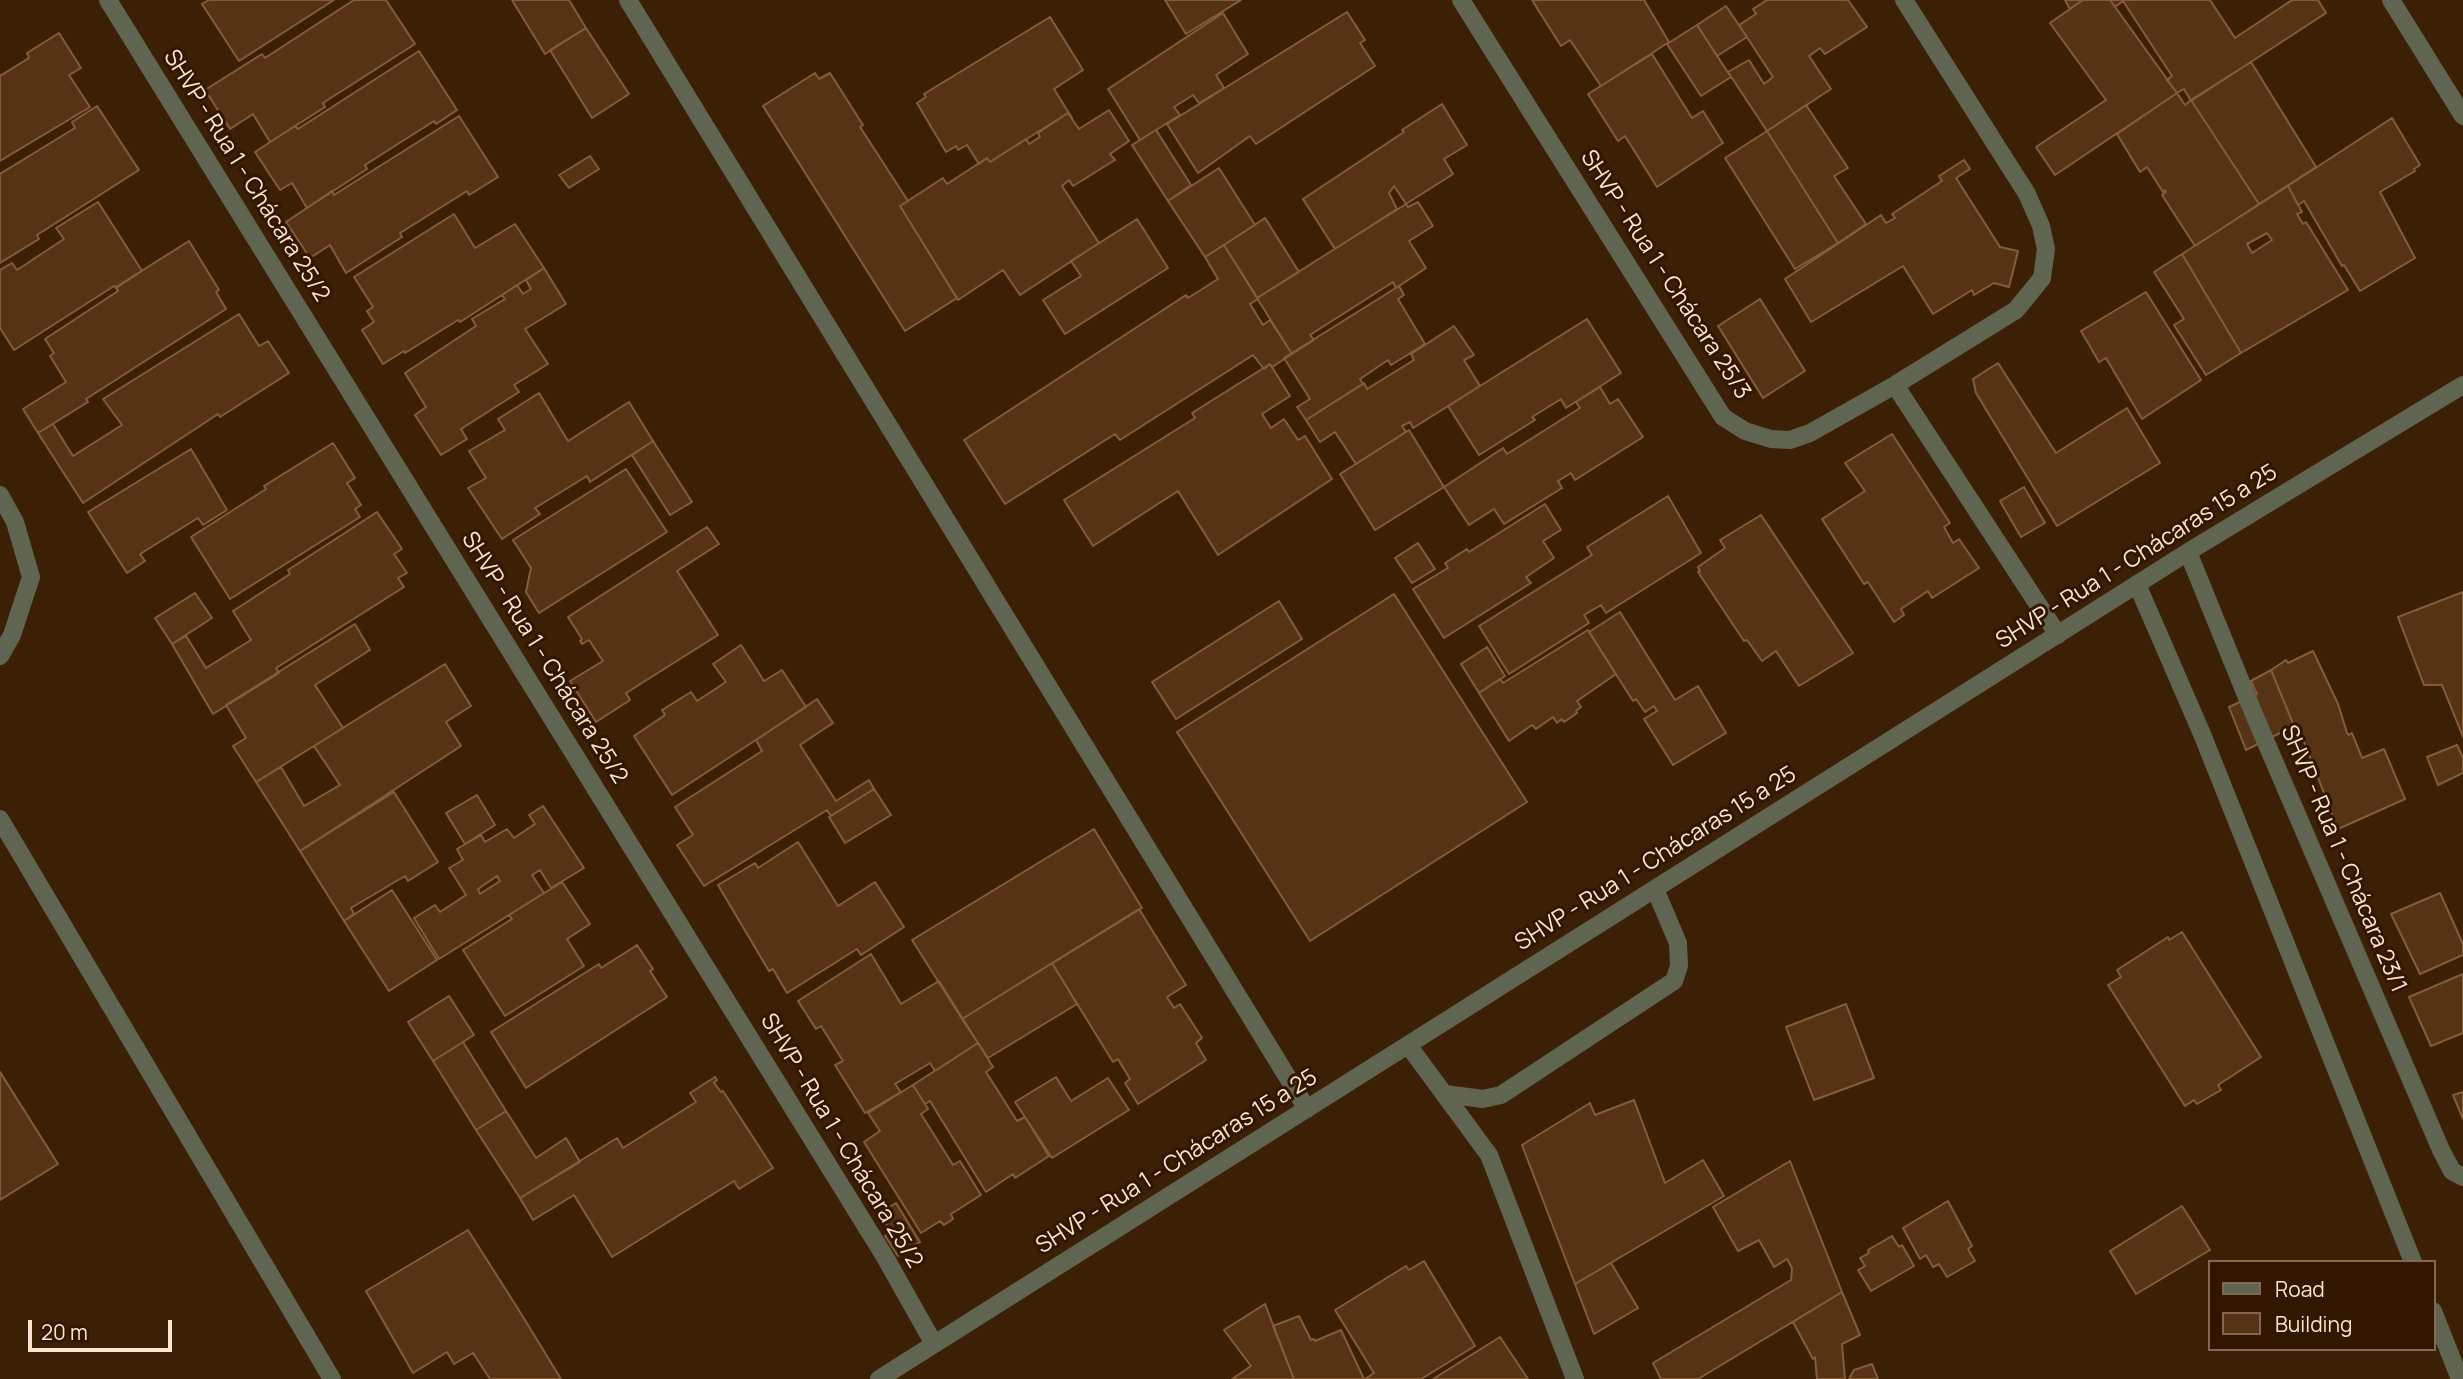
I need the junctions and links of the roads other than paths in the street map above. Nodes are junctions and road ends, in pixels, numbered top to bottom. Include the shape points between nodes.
1 (108, 0) edge
2 (628, 0) edge
3 (1461, 0) edge
4 (1904, 0) edge
5 (2391, 0) edge
6 (2463, 116) edge
7 (1895, 385) junction
8 (2463, 385) edge
9 (0, 495) edge
10 (2188, 552) junction
11 (2137, 584) junction
12 (2058, 635) junction
13 (0, 656) edge
14 (0, 819) edge
15 (1655, 889) junction
16 (1408, 1045) junction
17 (1445, 1094) junction
18 (1307, 1110) junction
19 (2463, 1177) edge
20 (2412, 1260) edge
21 (2435, 1316) edge
22 (934, 1344) junction
23 (332, 1379) edge
24 (879, 1379) edge
25 (1575, 1379) edge
26 (2460, 1379) edge

1 - 22 street, SHVP - Rua 1 - Chácara 25/2
2 - 18 street
3 - 7 street, SHVP - Rua 1 - Chácara 25/3 via 1723,417 1745,431 1790,440
4 - 7 street, SHVP - Rua 1 - Chácara 25/3 via 2026,194 2046,249 2042,278 2016,310
5 - 6 street
7 - 12 street
8 - 10 street, SHVP - Rua 1 - Chácaras 15 a 25
9 - 13 street via 15,522 31,577
10 - 11 street, SHVP - Rua 1 - Chácaras 15 a 25
10 - 19 street, SHVP - Rua 1 - Chácara 23/1 via 2441,1150 2452,1171
11 - 12 street, SHVP - Rua 1 - Chácaras 15 a 25
11 - 20 street
12 - 15 street, SHVP - Rua 1 - Chácaras 15 a 25
14 - 23 street
15 - 16 street, SHVP - Rua 1 - Chácaras 15 a 25
15 - 17 street via 1678,943 1674,981 1501,1095 1483,1099
16 - 17 street
16 - 18 street, SHVP - Rua 1 - Chácaras 15 a 25
17 - 25 street via 1489,1155
18 - 22 street, SHVP - Rua 1 - Chácaras 15 a 25
21 - 26 street
22 - 24 street, SHVP - Rua 1 - Chácaras 15 a 25

